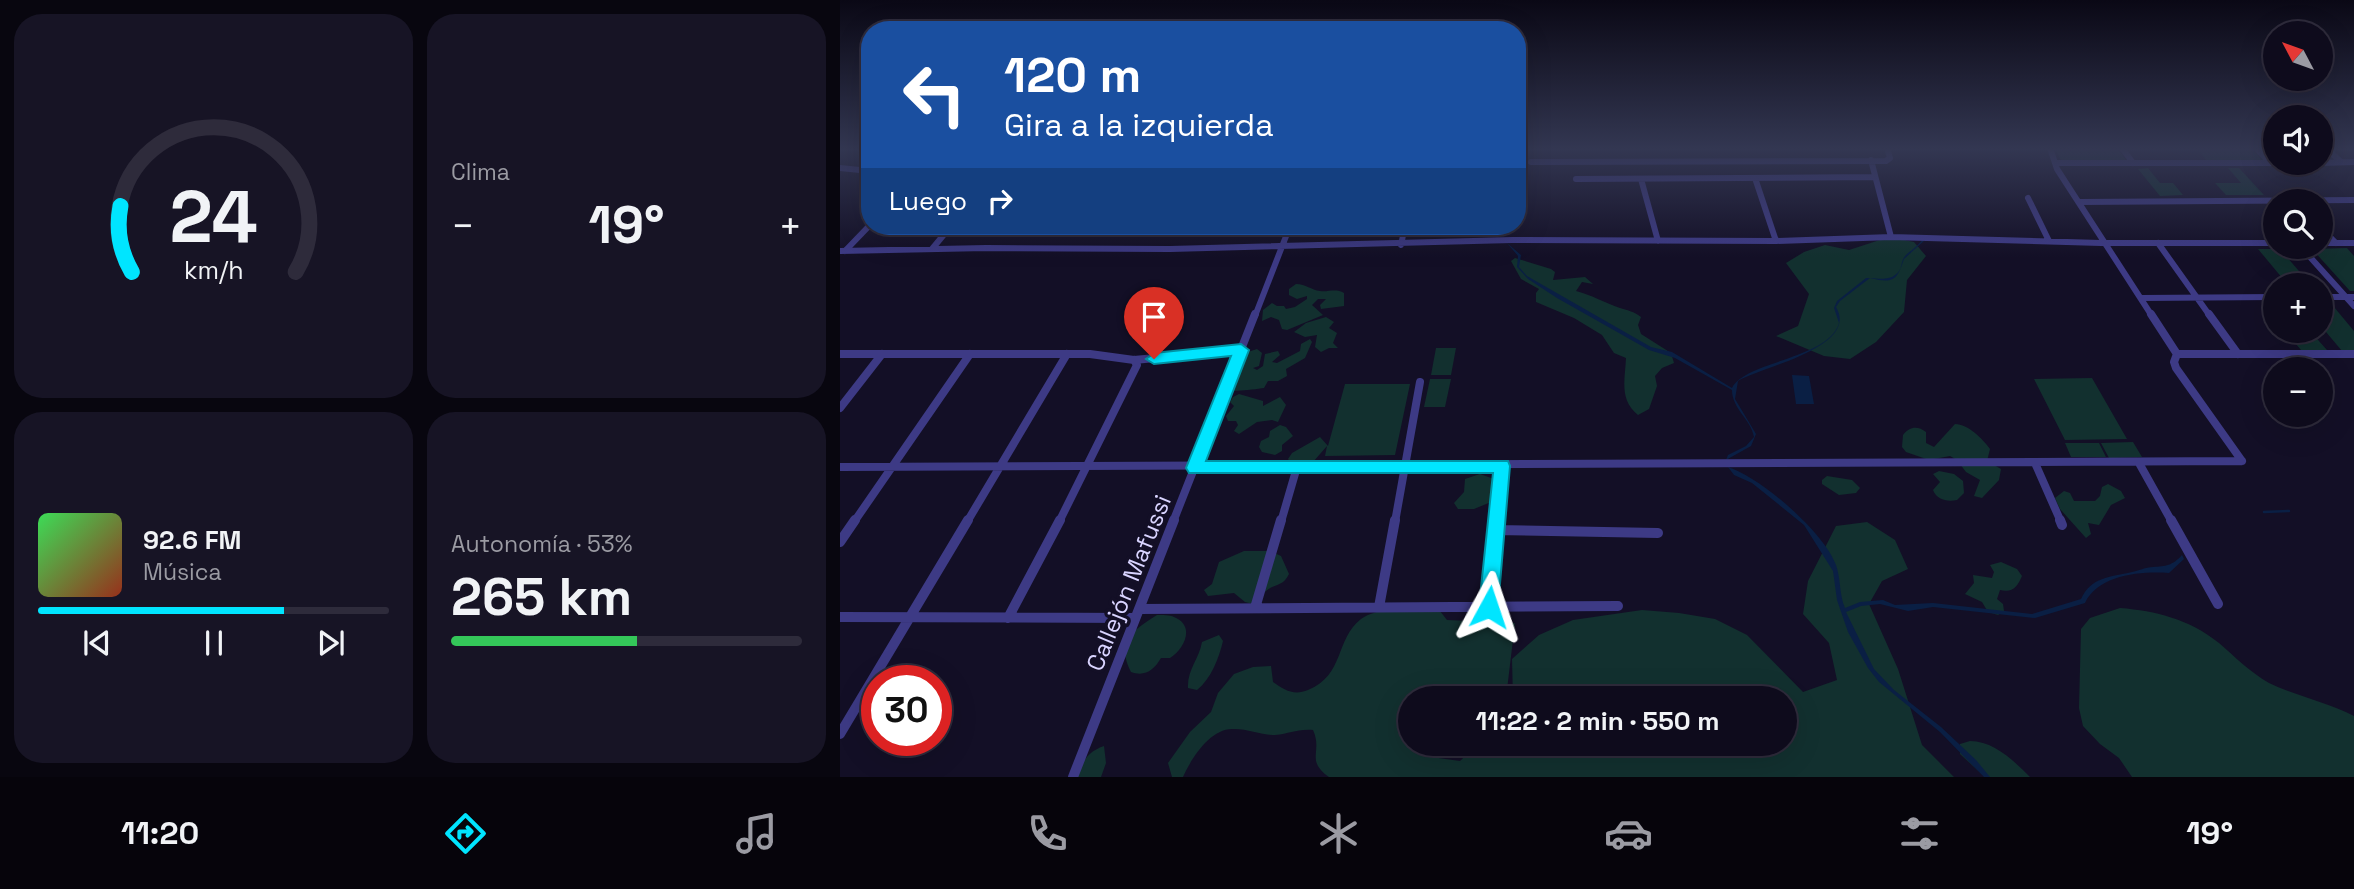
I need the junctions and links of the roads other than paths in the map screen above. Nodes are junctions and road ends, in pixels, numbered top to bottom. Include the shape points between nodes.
1 (1642, 184) edge
2 (1757, 184) edge
3 (1877, 184) edge
4 (2067, 184) edge
5 (2028, 198) dead end
6 (2333, 200) edge
7 (2354, 200) edge
8 (2263, 201) edge
9 (2079, 202) junction
10 (861, 233) edge
11 (944, 235) edge
12 (1287, 235) edge
13 (1403, 235) edge
14 (1891, 237) junction
15 (2333, 240) edge
16 (1776, 241) junction
17 (2049, 241) junction
18 (1658, 242) junction
19 (2106, 243) junction
20 (2158, 243) junction
21 (2263, 243) edge
22 (2336, 243) joint
23 (2354, 243) edge
24 (1401, 245) junction
25 (1282, 247) junction
26 (932, 249) junction
27 (842, 251) edge
28 (2313, 259) edge
29 (2350, 297) edge
30 (2141, 298) junction
31 (2197, 298) junction
32 (2263, 298) edge
33 (2354, 306) edge
34 (1241, 350) junction
35 (840, 354) edge
36 (881, 354) junction
37 (970, 354) junction
38 (1066, 354) junction
39 (2177, 354) junction
40 (2238, 354) junction
41 (2354, 354) edge
42 (1134, 360) junction
43 (1420, 382) dead end
44 (840, 408) edge
45 (2035, 463) junction
46 (2139, 463) junction
47 (1502, 466) junction
48 (840, 467) edge
49 (892, 467) junction
50 (1000, 467) junction
51 (1297, 467) junction
52 (1407, 467) junction
53 (1088, 468) junction
54 (1195, 468) junction
55 (2062, 525) dead end
56 (1496, 530) junction
57 (1658, 533) dead end
58 (840, 542) edge
59 (2218, 604) dead end
60 (1618, 606) dead end
61 (1379, 607) junction
62 (1489, 607) junction
63 (1255, 608) junction
64 (1137, 613) junction
65 (840, 617) edge
66 (910, 617) junction
67 (1008, 618) junction
68 (840, 734) edge
69 (1073, 777) edge

1 - 18 street
2 - 16 street
3 - 14 street
4 - 9 street
5 - 17 street
6 - 7 street
8 - 9 street
9 - 19 street
10 - 27 street
11 - 26 street
12 - 25 street, Callejón Mafussi
13 - 24 street
14 - 16 street
14 - 17 street
15 - 22 street
16 - 18 street
17 - 19 street
18 - 24 street via 1512,240
19 - 20 street
19 - 30 street
20 - 21 street
20 - 31 street
22 - 23 street
24 - 25 street
25 - 26 street
25 - 34 street, Callejón Mafussi
26 - 27 street
28 - 29 street
29 - 33 street
30 - 31 street
30 - 39 street
31 - 32 street
31 - 40 street
34 - 42 street
34 - 54 street, Callejón Mafussi
35 - 36 street
36 - 37 street
36 - 44 street
37 - 38 street
37 - 49 street
38 - 42 street
38 - 50 street
39 - 40 street
39 - 46 street via 2176,368 2242,461
40 - 41 street
42 - 53 street via 1137,365
43 - 52 street
45 - 46 street
45 - 47 street
45 - 55 street
46 - 59 street
47 - 52 street
47 - 56 street
48 - 49 street
49 - 50 street
49 - 58 street
50 - 53 street
50 - 66 street
51 - 52 street
51 - 54 street
51 - 63 street
52 - 61 street
53 - 54 street
53 - 67 street
54 - 64 street, Callejón Mafussi
56 - 57 street
56 - 62 street
60 - 62 street
61 - 62 street
61 - 63 street
63 - 64 street
64 - 67 street
64 - 69 street, Callejón Mafussi
65 - 66 street
66 - 67 street
66 - 68 street

